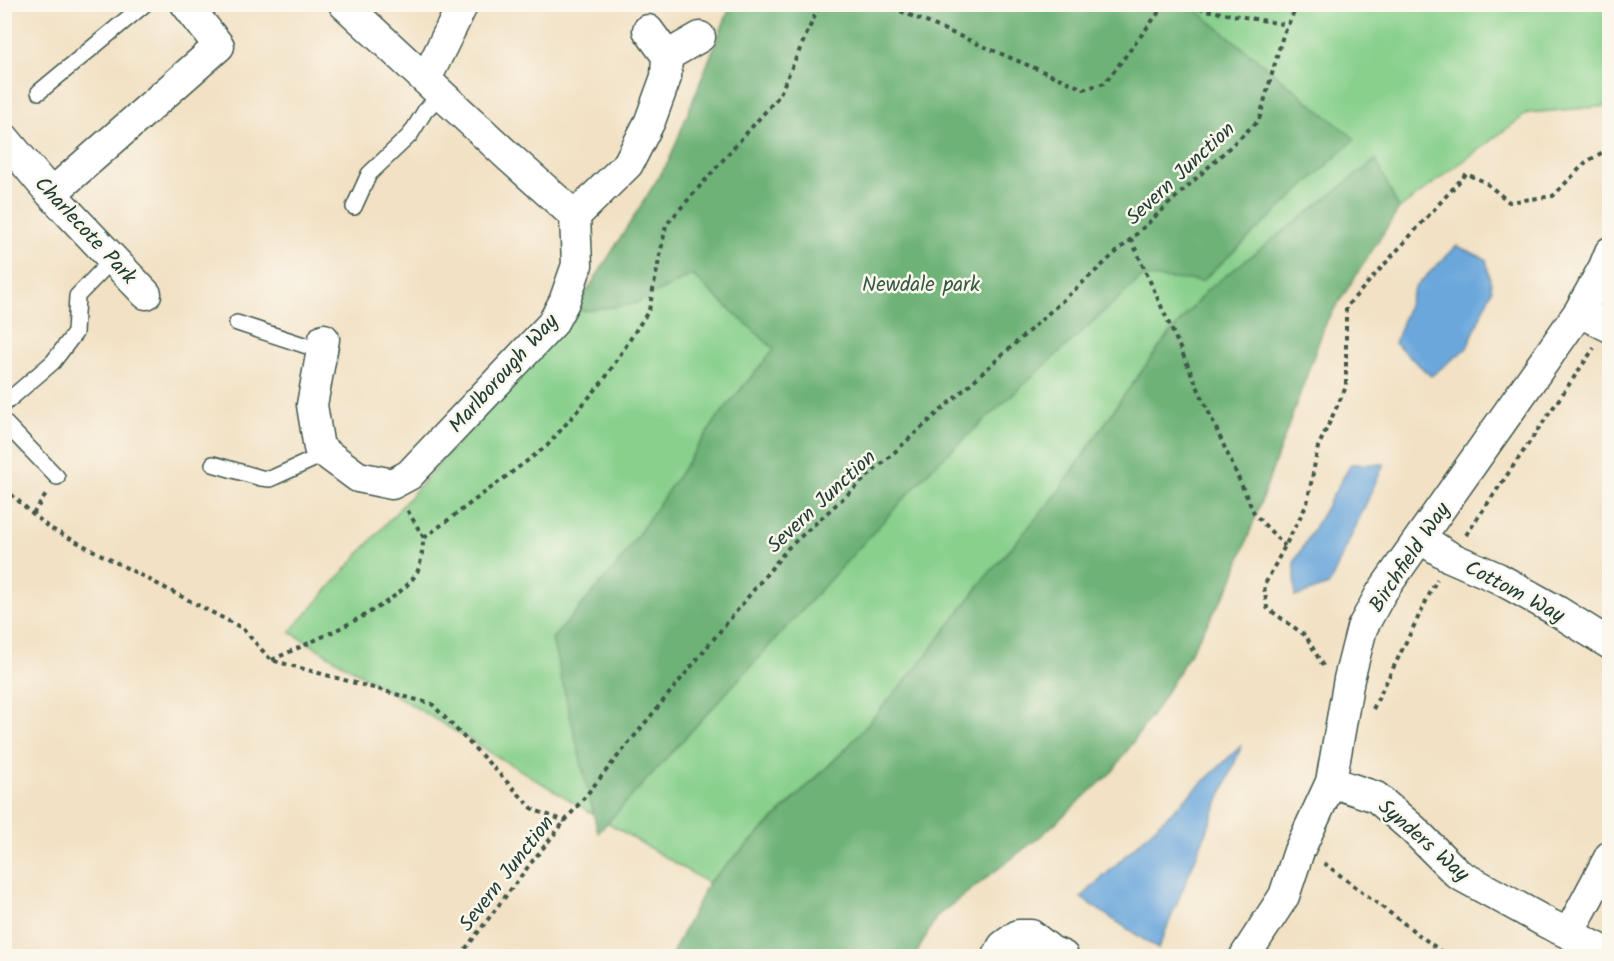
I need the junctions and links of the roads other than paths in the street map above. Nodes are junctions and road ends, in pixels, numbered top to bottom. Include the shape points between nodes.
1 (145, 4) edge
2 (186, 4) edge
3 (344, 4) edge
4 (463, 4) edge
5 (648, 30) dead end
6 (700, 37) dead end
7 (667, 56) junction
8 (433, 86) junction
9 (39, 92) dead end
10 (4, 138) edge
11 (51, 194) junction
12 (354, 207) dead end
13 (575, 216) junction
14 (1610, 252) edge
15 (113, 260) junction
16 (146, 294) dead end
17 (1579, 312) junction
18 (237, 323) dead end
19 (1610, 327) edge
20 (323, 345) joint
21 (4, 404) edge
22 (4, 422) edge
23 (327, 453) junction
24 (213, 464) dead end
25 (57, 477) dead end
26 (1420, 538) junction
27 (1610, 644) edge
28 (1330, 782) junction
29 (1610, 856) edge
30 (1569, 933) junction
31 (1610, 954) edge
32 (1251, 955) edge
33 (998, 957) edge
34 (1063, 957) edge

1 - 9 lane
2 - 11 street via 219,46
3 - 8 street
4 - 8 street
5 - 7 street
6 - 7 street
7 - 13 street via 666,77 628,164
8 - 12 lane via 425,111 410,135 369,174
8 - 13 street
10 - 11 street, Charlecote Park
11 - 15 street, Charlecote Park
13 - 23 street, Marlborough Way via 577,265 552,324 409,475 392,484 358,477
14 - 17 street, Birchfield Way
15 - 16 street, Charlecote Park
15 - 21 lane via 77,296 75,333 53,362
17 - 19 street
17 - 26 street, Birchfield Way
18 - 20 lane
20 - 23 street via 312,405 319,448
22 - 25 lane
23 - 24 lane via 270,479
26 - 27 street, Cottom Way via 1450,557 1498,578
26 - 28 street, Birchfield Way via 1381,592 1362,628
28 - 30 street, Synders Way via 1376,797 1458,874
28 - 32 street, Birchfield Way via 1284,896
29 - 30 street
30 - 31 street, Synders Way
33 - 34 street via 1003,946 1018,935 1031,935

